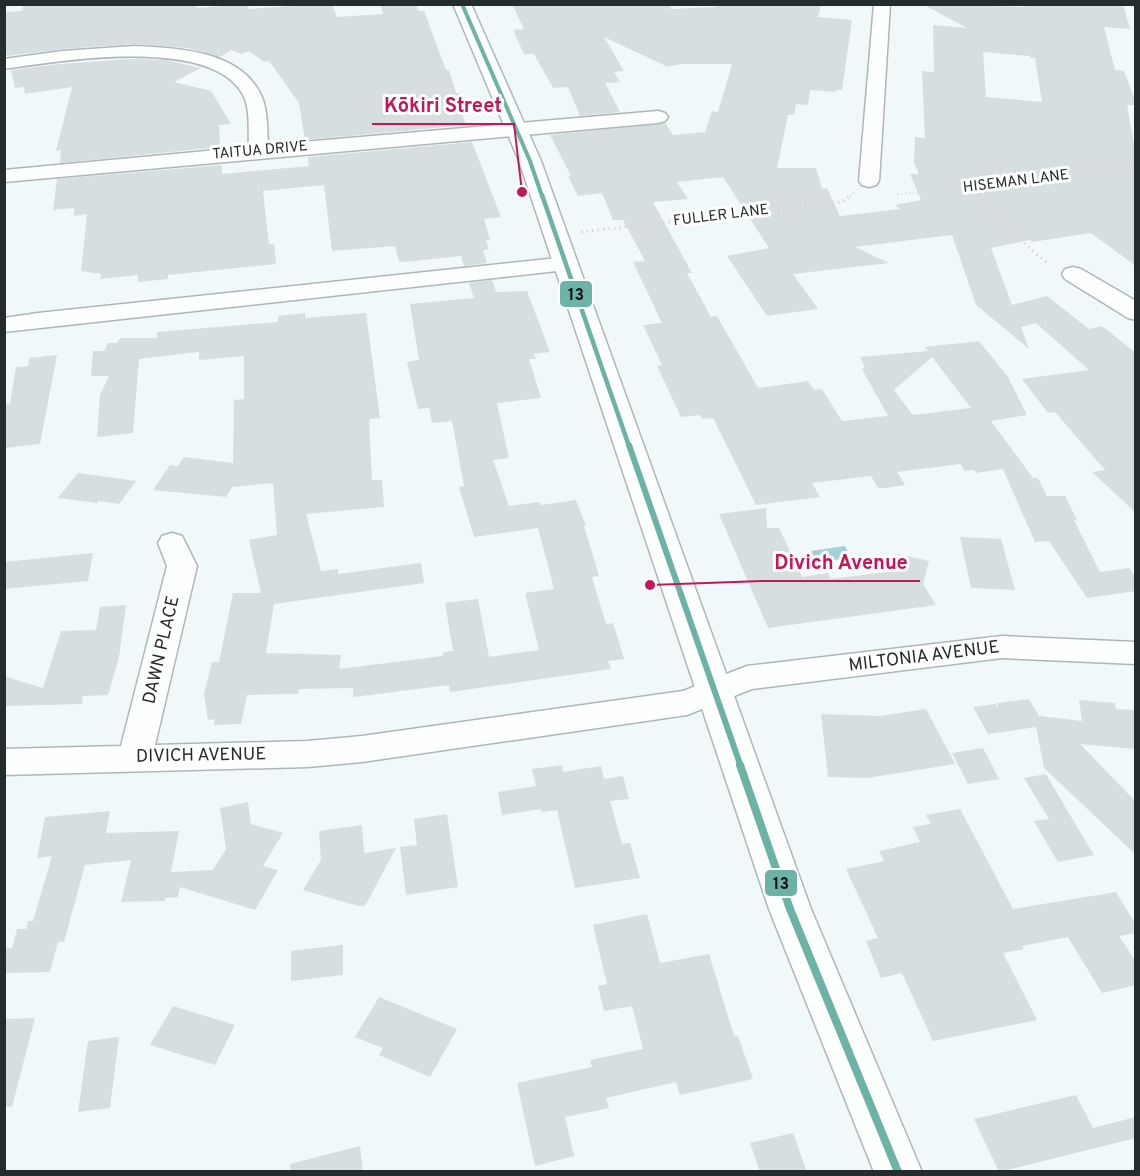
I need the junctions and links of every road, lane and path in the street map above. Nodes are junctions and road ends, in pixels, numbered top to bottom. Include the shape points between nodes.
1 (462, 4) edge
2 (882, 4) edge
3 (4, 64) edge
4 (658, 117) dead end
5 (517, 129) junction
6 (260, 152) junction
7 (1136, 168) edge
8 (4, 176) edge
9 (863, 186) joint
10 (971, 188) junction
11 (897, 194) dead end
12 (581, 232) dead end
13 (567, 264) junction
14 (1049, 264) dead end
15 (1073, 274) dead end
16 (1136, 313) edge
17 (4, 325) edge
18 (172, 543) dead end
19 (1136, 653) edge
20 (715, 691) junction
21 (135, 758) junction
22 (4, 762) edge
23 (898, 1172) edge

1 - 5 main road
2 - 9 street
3 - 6 street via 119,51 168,54 216,65 248,88 256,109
4 - 5 street, TAITUA DRIVE
5 - 6 street, TAITUA DRIVE
5 - 13 main road
6 - 8 street, TAITUA DRIVE
7 - 10 path, HISEMAN LANE
9 - 12 path, FULLER LANE via 842,202
10 - 11 path, HISEMAN LANE
10 - 14 path
13 - 17 street
13 - 20 main road
15 - 16 street
18 - 21 street, DAWN PLACE via 182,566
19 - 20 street, MILTONIA AVENUE via 1002,647 747,678
20 - 21 street, DIVICH AVENUE via 687,703 362,749
20 - 23 main road via 790,909
21 - 22 street, DIVICH AVENUE

